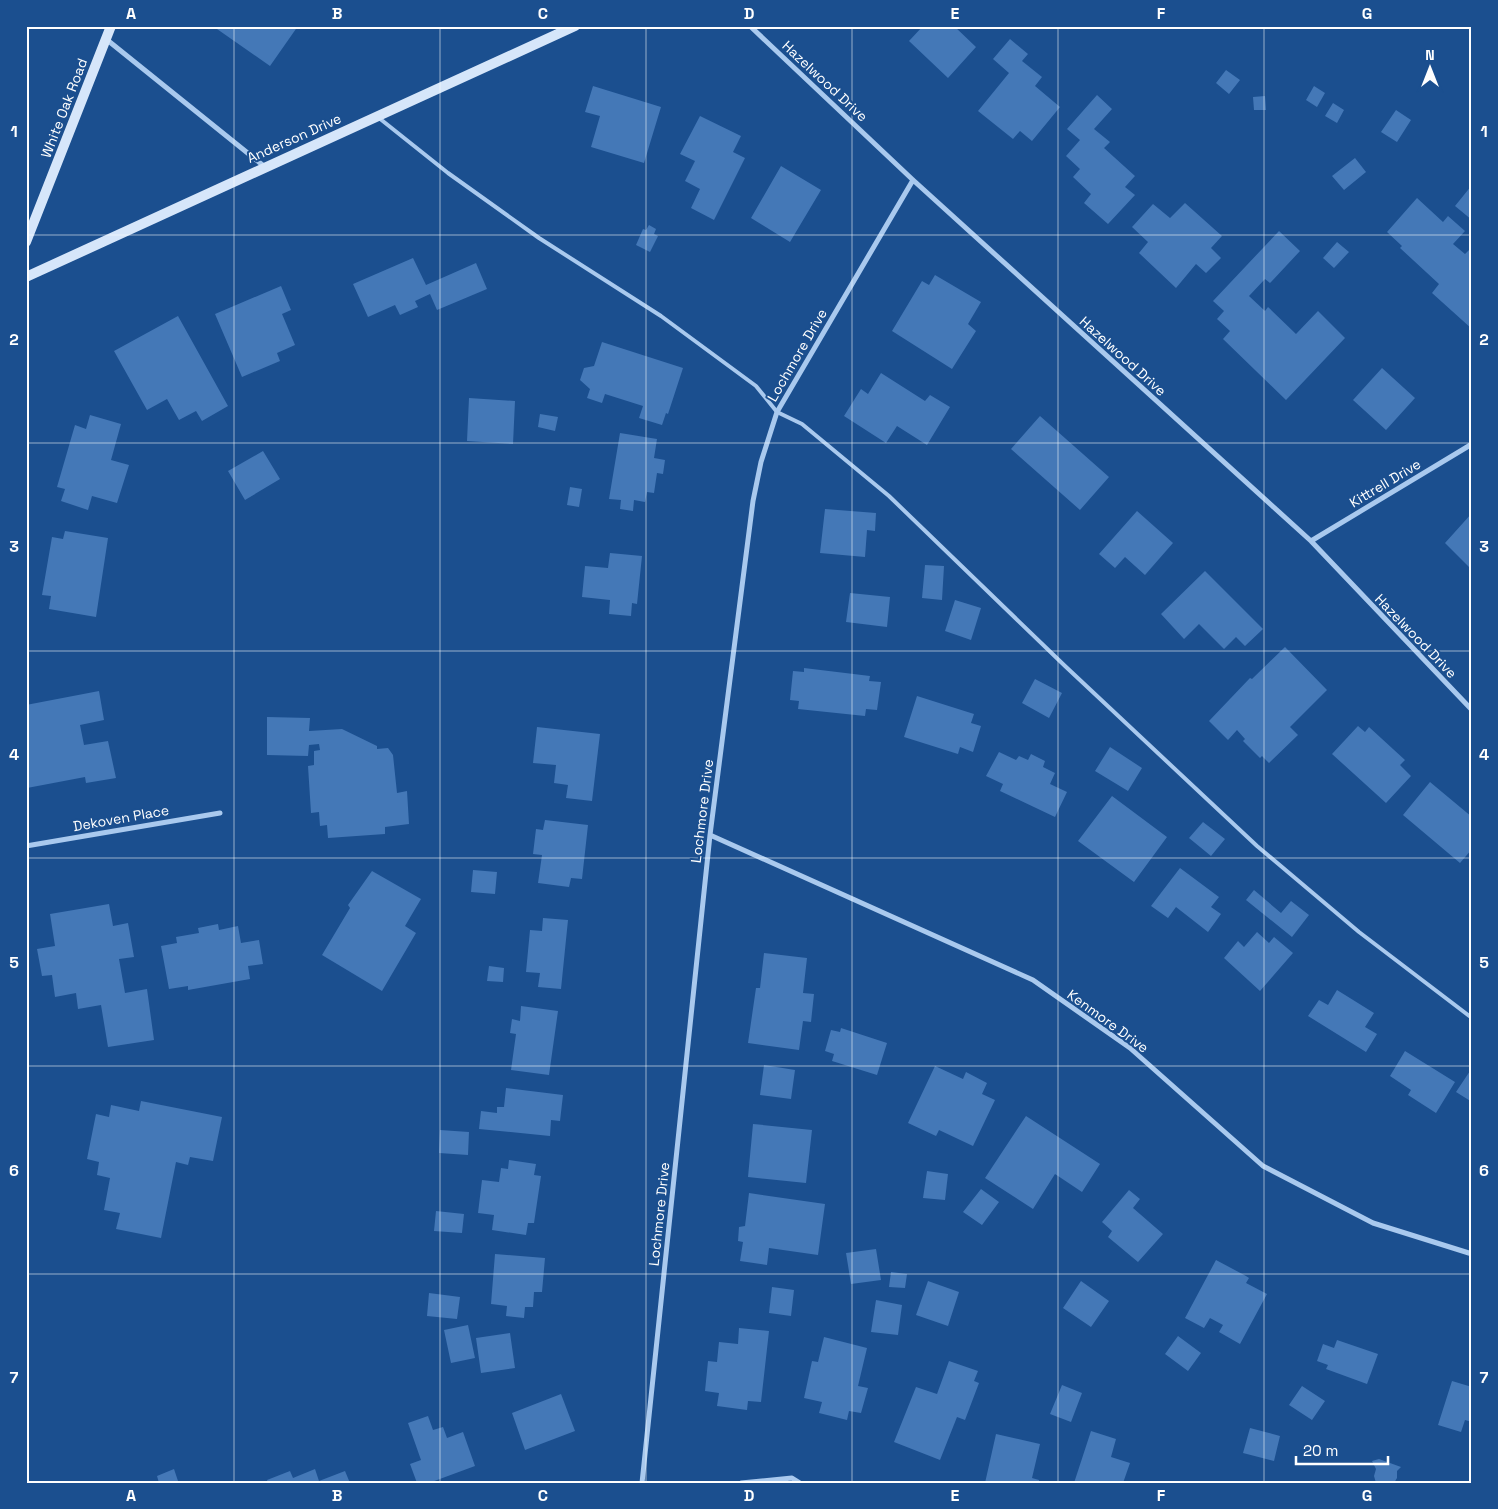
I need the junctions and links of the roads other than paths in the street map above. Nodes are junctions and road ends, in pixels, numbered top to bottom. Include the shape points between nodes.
1 (111, 26) edge
2 (575, 26) edge
3 (750, 26) edge
4 (106, 39) junction
5 (377, 116) junction
6 (264, 167) junction
7 (913, 180) junction
8 (26, 242) edge
9 (26, 277) edge
10 (777, 412) junction
11 (1472, 444) edge
12 (1311, 542) junction
13 (1472, 710) edge
14 (220, 813) dead end
15 (710, 835) junction
16 (26, 846) edge
17 (1472, 1018) edge
18 (1472, 1254) edge
19 (642, 1483) edge
20 (742, 1483) edge
21 (800, 1483) edge

1 - 4 street, White Oak Road
2 - 5 street, Anderson Drive
3 - 7 street, Hazelwood Drive
4 - 6 street
4 - 8 street, White Oak Road
5 - 6 street, Anderson Drive
5 - 10 lane via 448,173 539,238 661,316 724,361 756,386
6 - 9 street, Anderson Drive
7 - 10 street, Lochmore Drive
7 - 12 street, Hazelwood Drive
10 - 15 street, Lochmore Drive via 761,462 754,501
10 - 17 lane via 802,424 889,496 1258,846 1359,932
11 - 12 street, Kittrell Drive
12 - 13 street, Hazelwood Drive
14 - 16 street, Dekoven Place
15 - 18 street, Kenmore Drive via 1033,980 1130,1048 1262,1166 1372,1223
15 - 19 street, Lochmore Drive
20 - 21 street via 792,1478

